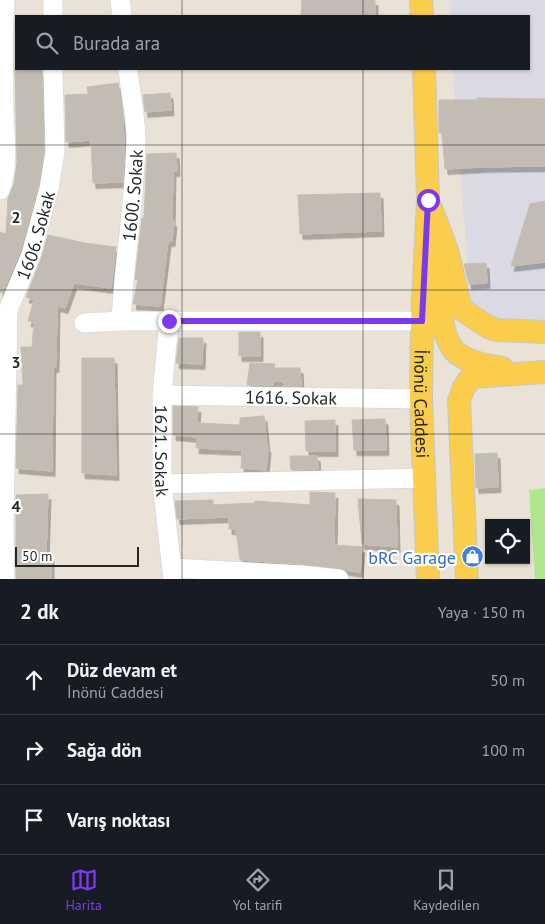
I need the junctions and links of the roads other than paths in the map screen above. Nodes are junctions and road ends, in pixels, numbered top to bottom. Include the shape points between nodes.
1 (5, 0) edge
2 (53, 0) edge
3 (120, 0) edge
4 (421, 0) edge
5 (53, 15) edge
6 (122, 15) edge
7 (422, 15) edge
8 (2, 39) edge
9 (53, 70) edge
10 (128, 70) edge
11 (424, 70) edge
12 (2, 128) edge
13 (0, 190) edge
14 (428, 200) junction
15 (4, 309) edge
16 (121, 321) junction
17 (169, 321) junction
18 (422, 321) junction
19 (84, 323) dead end
20 (545, 332) edge
21 (520, 372) junction
22 (545, 372) edge
23 (162, 395) junction
24 (421, 399) junction
25 (425, 478) junction
26 (162, 484) junction
27 (3, 574) edge
28 (172, 574) edge
29 (339, 579) edge
30 (428, 579) edge
31 (467, 579) edge

1 - 8 street
2 - 5 street
3 - 6 street
4 - 7 main road
8 - 12 street
9 - 15 street, 1606. Sokak via 55,152 49,189 32,255
10 - 16 street, 1600. Sokak via 136,139
11 - 14 main road, İnönü Caddesi
12 - 13 street via 6,147
14 - 18 main road, İnönü Caddesi
14 - 20 main road, İnönü Caddesi via 447,250 461,309 498,330
14 - 21 main road via 440,311 447,341 456,353 473,362
15 - 27 street, 1606. Sokak
16 - 17 street
16 - 19 street
17 - 18 street
17 - 23 street, 1621. Sokak
18 - 24 main road, İnönü Caddesi
21 - 22 main road
21 - 31 main road, İnönü Caddesi via 472,377 459,401
23 - 24 street, 1616. Sokak
23 - 26 street, 1621. Sokak
24 - 25 main road, İnönü Caddesi
25 - 26 street
25 - 30 main road, İnönü Caddesi
26 - 28 street, 1621. Sokak
28 - 29 street via 302,575

